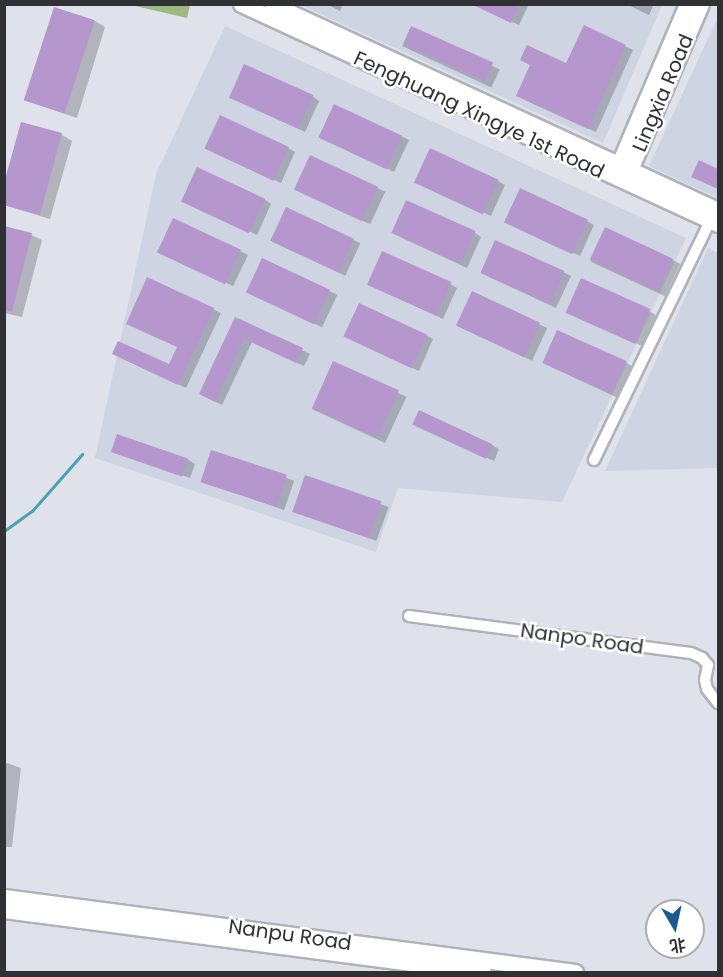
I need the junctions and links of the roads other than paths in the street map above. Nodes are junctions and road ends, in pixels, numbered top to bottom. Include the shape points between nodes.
1 (241, 4) edge
2 (272, 4) edge
3 (687, 4) edge
4 (701, 4) edge
5 (621, 173) junction
6 (716, 216) edge
7 (594, 460) dead end
8 (409, 616) dead end
9 (718, 703) edge
10 (4, 897) edge
11 (4, 909) edge
12 (483, 972) edge
13 (575, 972) edge

1 - 5 street, Fenghuang Xingye 1st Road
2 - 5 street, Fenghuang Xingye 1st Road
3 - 5 street, Lingxia Road
4 - 5 street, Lingxia Road
5 - 6 street, Fenghuang Xingye 1st Road
6 - 7 street
8 - 9 street, Nanpo Road via 691,653 708,665 707,689
10 - 13 street, Nanpu Road
11 - 12 street, Nanpu Road

